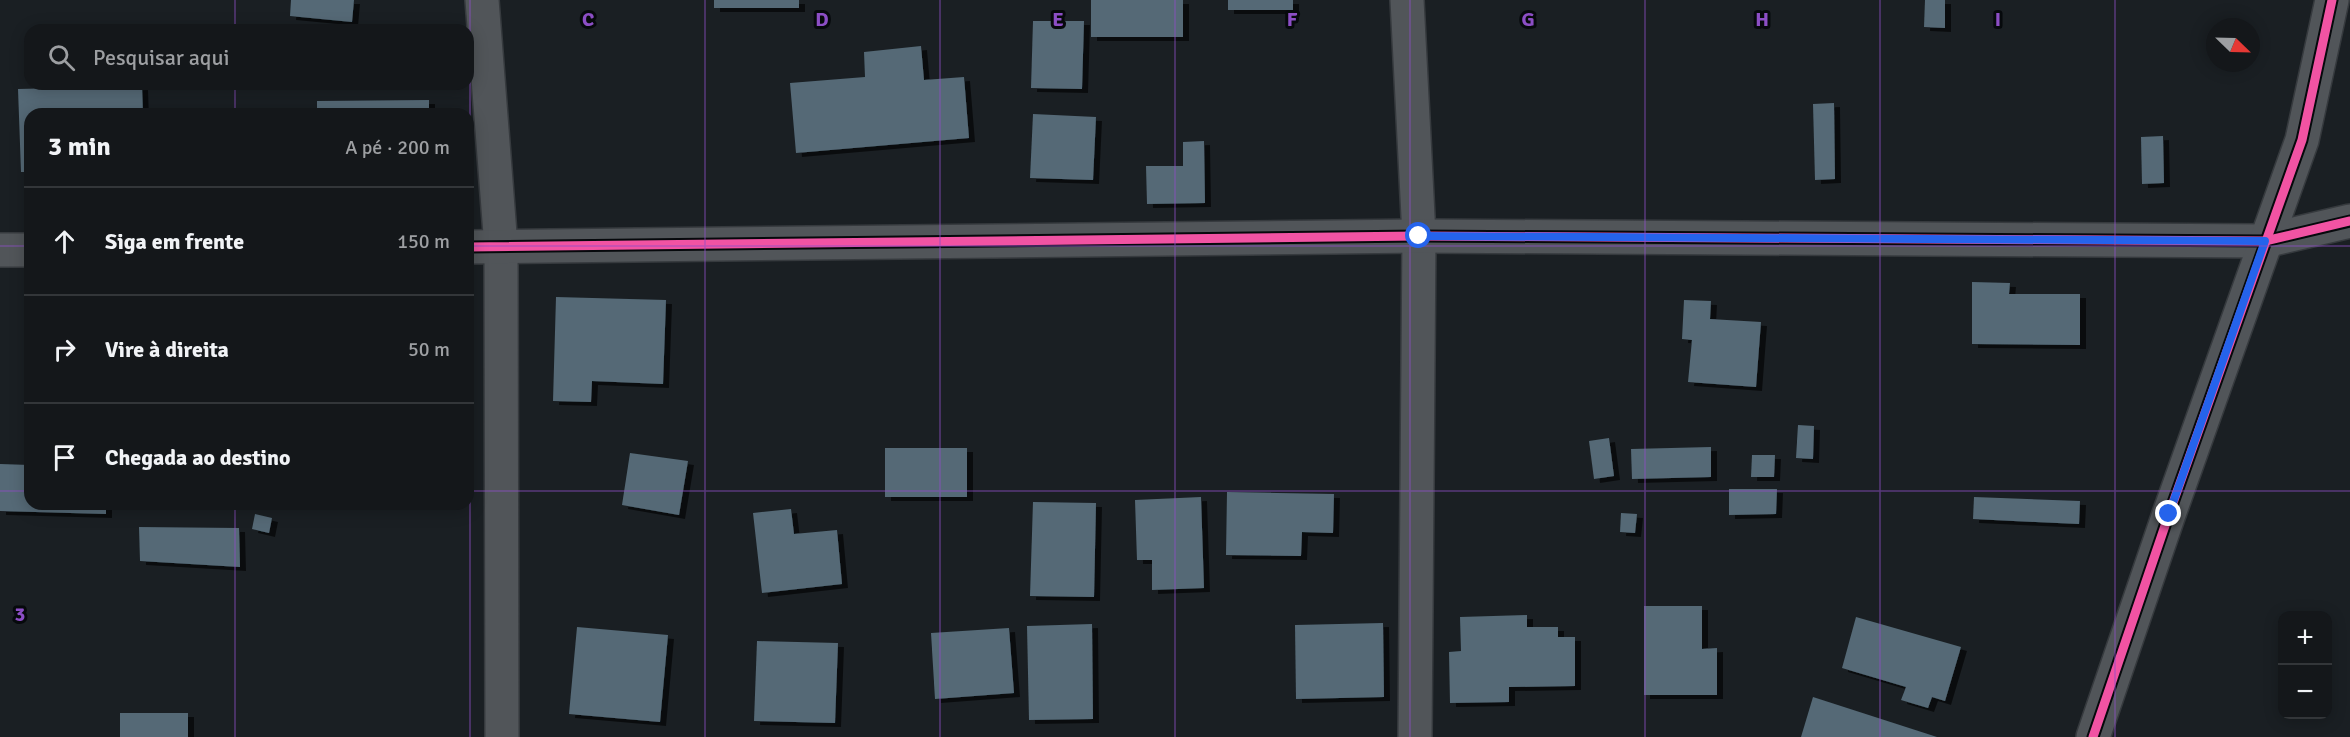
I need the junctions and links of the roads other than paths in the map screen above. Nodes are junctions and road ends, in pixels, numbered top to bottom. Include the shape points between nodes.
1 (482, 0) edge
2 (1407, 0) edge
3 (2332, 0) edge
4 (2350, 221) edge
5 (1419, 236) junction
6 (2265, 241) junction
7 (474, 247) edge
8 (501, 247) junction
9 (0, 250) edge
10 (24, 250) edge
11 (502, 737) edge
12 (1415, 737) edge
13 (2093, 737) edge

1 - 8 street
2 - 5 street
3 - 6 street via 2302,140
4 - 6 street
5 - 6 street
5 - 8 street
5 - 12 street
6 - 13 street
7 - 8 street
8 - 11 street
9 - 10 street

